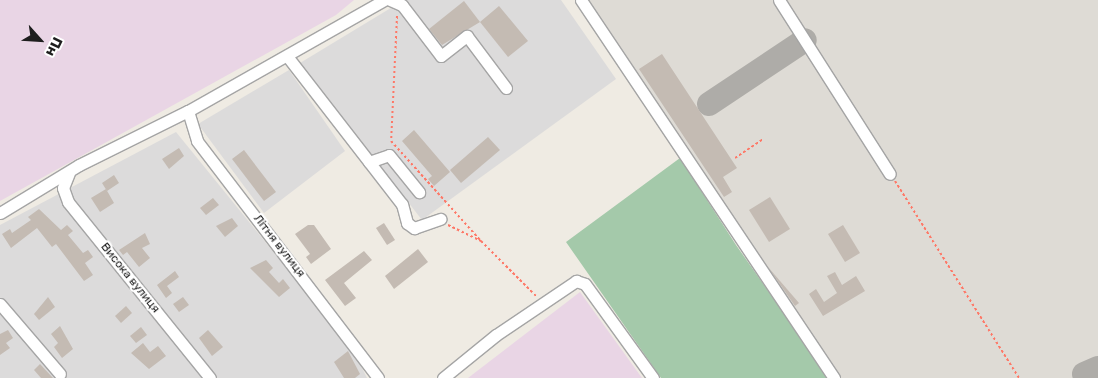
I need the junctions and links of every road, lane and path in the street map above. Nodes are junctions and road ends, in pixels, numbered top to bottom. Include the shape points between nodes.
1 (384, 0) edge
2 (581, 0) edge
3 (780, 0) edge
4 (393, 1) edge
5 (287, 56) junction
6 (506, 88) dead end
7 (188, 111) junction
8 (763, 139) dead end
9 (735, 158) dead end
10 (369, 162) junction
11 (69, 173) junction
12 (890, 174) joint
13 (419, 192) dead end
14 (0, 213) edge
15 (440, 219) joint
16 (481, 241) junction
17 (542, 302) junction
18 (0, 304) edge
19 (60, 374) dead end
20 (210, 378) edge
21 (378, 378) edge
22 (443, 378) edge
23 (653, 378) edge
24 (834, 378) edge
25 (1019, 378) edge

1 - 5 street
2 - 24 street
3 - 12 street
4 - 6 street via 441,56 466,36
4 - 16 path via 391,141
5 - 7 street
5 - 10 street
7 - 11 street
7 - 21 street, Літня вулиця via 197,140
8 - 9 path
10 - 13 street via 389,155
10 - 15 street via 402,204 407,223 414,228
11 - 14 street
11 - 20 street, Висока вулиця via 63,188 68,202
12 - 25 path
15 - 16 path via 463,235
16 - 17 path
17 - 22 street
17 - 23 street via 576,281 585,284
18 - 19 street

